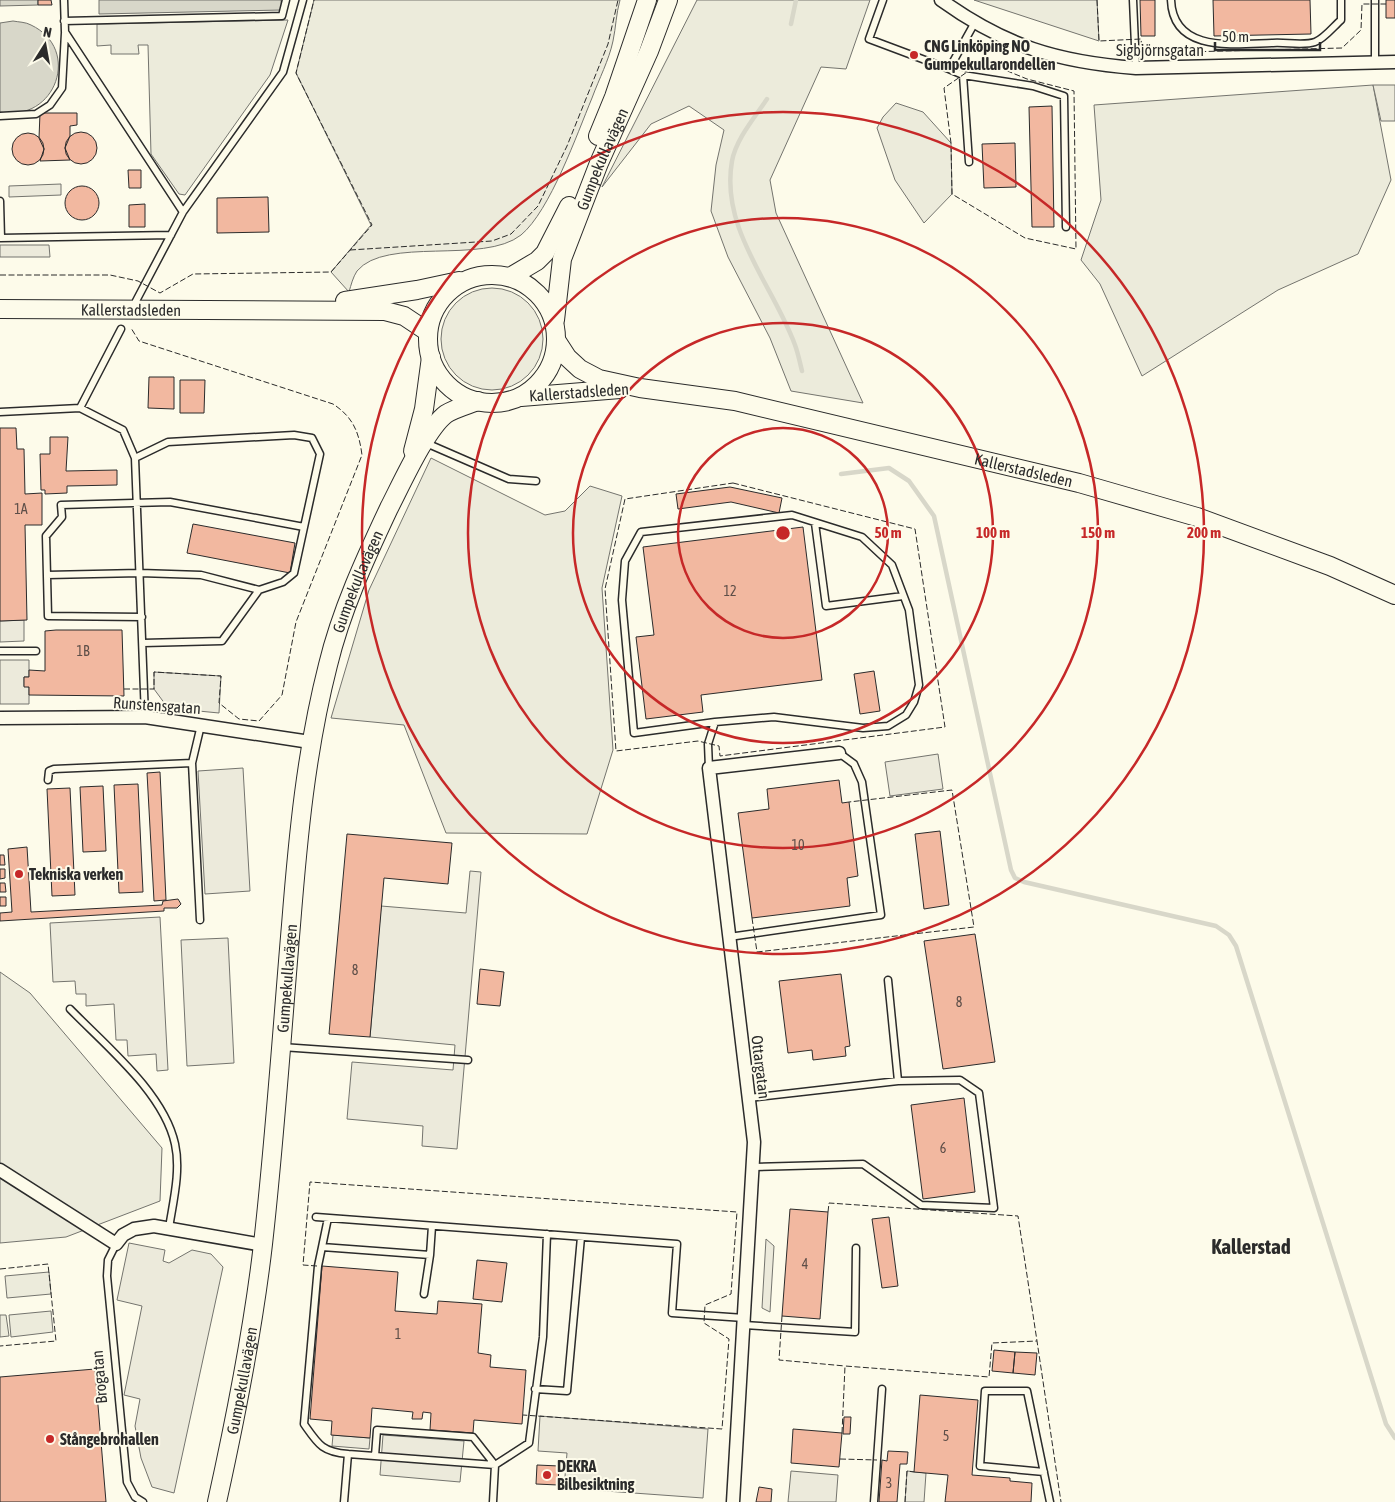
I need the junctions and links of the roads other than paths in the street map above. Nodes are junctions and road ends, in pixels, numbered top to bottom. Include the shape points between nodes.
1 (64, 0) edge
2 (286, 0) edge
3 (303, 0) edge
4 (647, 0) edge
5 (668, 0) edge
6 (883, 0) edge
7 (941, 0) edge
8 (1133, 0) edge
9 (1172, 0) edge
10 (1341, 0) edge
11 (1375, 0) edge
12 (64, 21) junction
13 (974, 24) junction
14 (65, 32) junction
15 (1375, 62) junction
16 (1395, 62) edge
17 (1136, 68) junction
18 (949, 69) junction
19 (963, 75) junction
20 (0, 116) edge
21 (969, 162) dead end
22 (0, 200) edge
23 (183, 212) junction
24 (1066, 227) dead end
25 (171, 235) junction
26 (1, 238) edge
27 (510, 277) junction
28 (470, 278) junction
29 (136, 301) dead end
30 (0, 309) edge
31 (263, 309) junction
32 (122, 330) dead end
33 (428, 332) junction
34 (555, 332) junction
35 (431, 356) junction
36 (640, 388) junction
37 (518, 397) junction
38 (478, 401) junction
39 (80, 408) junction
40 (0, 412) edge
41 (425, 443) junction
42 (135, 458) junction
43 (408, 469) junction
44 (536, 481) dead end
45 (137, 502) junction
46 (815, 523) junction
47 (304, 527) junction
48 (140, 573) junction
49 (47, 575) junction
50 (259, 590) junction
51 (1395, 595) edge
52 (904, 596) junction
53 (142, 617) junction
54 (143, 643) junction
55 (0, 651) edge
56 (36, 651) dead end
57 (145, 717) junction
58 (0, 718) edge
59 (715, 722) junction
60 (201, 724) junction
61 (310, 742) junction
62 (840, 754) joint
63 (192, 763) junction
64 (709, 768) junction
65 (48, 780) dead end
66 (200, 920) dead end
67 (728, 937) junction
68 (888, 980) dead end
69 (70, 1009) dead end
70 (280, 1047) junction
71 (468, 1060) dead end
72 (898, 1081) junction
73 (748, 1098) junction
74 (753, 1167) junction
75 (0, 1170) edge
76 (316, 1217) dead end
77 (328, 1218) junction
78 (432, 1226) junction
79 (169, 1228) junction
80 (547, 1234) junction
81 (581, 1237) junction
82 (116, 1244) junction
83 (263, 1246) junction
84 (322, 1247) junction
85 (856, 1248) dead end
86 (430, 1255) junction
87 (424, 1294) dead end
88 (744, 1321) junction
89 (535, 1389) junction
90 (882, 1389) dead end
91 (348, 1454) junction
92 (375, 1456) junction
93 (495, 1465) junction
94 (1044, 1472) junction
95 (143, 1502) edge
96 (217, 1502) edge
97 (344, 1502) edge
98 (493, 1502) edge
99 (733, 1502) edge
100 (874, 1502) edge
101 (1050, 1502) edge

1 - 12 lane
2 - 12 lane via 282,16
3 - 23 lane via 283,72
4 - 27 main road, Gumpekullavägen via 614,97 560,227 545,253
5 - 34 main road, Gumpekullavägen via 649,52 598,163 565,250 558,277
6 - 18 lane via 869,39
7 - 13 street, Sigbjörnsgatan
8 - 17 lane
9 - 10 lane via 1178,25 1195,38 1214,44 1315,42 1341,20
11 - 15 lane
12 - 14 lane
13 - 17 street, Sigbjörnsgatan via 1012,43 1054,57
13 - 18 lane
14 - 20 lane via 62,88 50,105 36,114
14 - 23 lane
15 - 16 street, Sigbjörnsgatan
15 - 17 street, Sigbjörnsgatan
18 - 19 lane
19 - 21 lane
19 - 24 lane via 1033,86 1064,96
22 - 26 lane
23 - 25 lane
25 - 26 lane
25 - 29 lane
27 - 28 main road via 490,274
27 - 34 main road via 538,294 545,303
28 - 31 main road, Kallerstadsleden via 361,300
28 - 33 main road via 442,299 435,309
30 - 31 main road, Kallerstadsleden
31 - 33 main road, Kallerstadsleden via 385,312 404,316
32 - 39 lane
33 - 35 main road
34 - 36 main road, Kallerstadsleden via 567,357 580,369 600,379
34 - 37 main road via 553,358 545,374
35 - 38 main road via 437,372 448,385
35 - 43 main road, Gumpekullavägen via 424,409
36 - 37 main road, Kallerstadsleden
36 - 51 main road, Kallerstadsleden via 735,401 1079,483 1197,517 1330,566
37 - 38 main road via 499,402
38 - 41 main road, Gumpekullavägen via 443,416
39 - 40 lane
39 - 42 lane via 123,430
41 - 43 main road, Gumpekullavägen
41 - 44 lane via 509,479
42 - 45 lane
42 - 47 lane via 168,442 294,435 312,438 320,454
43 - 61 main road, Gumpekullavägen via 360,572 344,615 328,662
45 - 47 lane via 170,502
45 - 48 lane
45 - 49 lane via 62,505 62,517 46,536
46 - 52 lane via 862,537 892,565
46 - 52 lane via 826,606
46 - 59 lane via 792,515 641,532 625,561 622,600 634,733
47 - 50 lane via 294,573 283,582
48 - 49 lane
48 - 50 lane via 201,575
48 - 53 lane
49 - 53 lane via 48,616
50 - 54 lane via 222,641
52 - 59 lane via 909,610 919,685 906,715 888,726 863,728 774,717
53 - 54 lane
54 - 57 lane
55 - 56 lane
57 - 58 street, Runstensgatan
57 - 60 street, Runstensgatan
59 - 64 lane via 708,744
60 - 61 street, Runstensgatan
60 - 63 lane
61 - 70 main road, Gumpekullavägen
62 - 64 street
62 - 67 lane via 854,764 862,782 881,915
63 - 65 lane via 54,769 49,771
63 - 66 lane
64 - 67 street, Ottargatan
67 - 73 street, Ottargatan
68 - 72 lane
69 - 79 lane via 152,1094 167,1118 176,1145
70 - 71 lane
70 - 83 main road, Gumpekullavägen
72 - 73 lane
72 - 74 lane via 960,1080 979,1093 994,1208 921,1205 863,1164
73 - 74 street, Ottargatan via 754,1142
74 - 88 street, Ottargatan
75 - 82 street
76 - 77 lane
77 - 78 lane
77 - 84 lane
78 - 80 lane
78 - 86 lane
79 - 82 street via 144,1226 123,1235
79 - 83 street
80 - 81 lane
80 - 89 lane via 543,1337
81 - 88 lane via 677,1244 672,1313
81 - 89 lane via 567,1391
82 - 95 lane, Brogatan via 108,1260 106,1276 120,1422 127,1482 135,1497
83 - 96 main road, Gumpekullavägen via 248,1353
84 - 86 lane
84 - 91 lane via 304,1424 317,1442 331,1453
85 - 88 lane via 855,1332
86 - 87 lane
88 - 99 street, Ottargatan
89 - 93 lane via 529,1443
90 - 100 lane
91 - 92 lane
91 - 97 lane
92 - 93 lane
92 - 93 lane via 377,1430 472,1437
93 - 98 lane
94 - 94 lane via 1027,1391 985,1391 980,1466
94 - 101 lane

